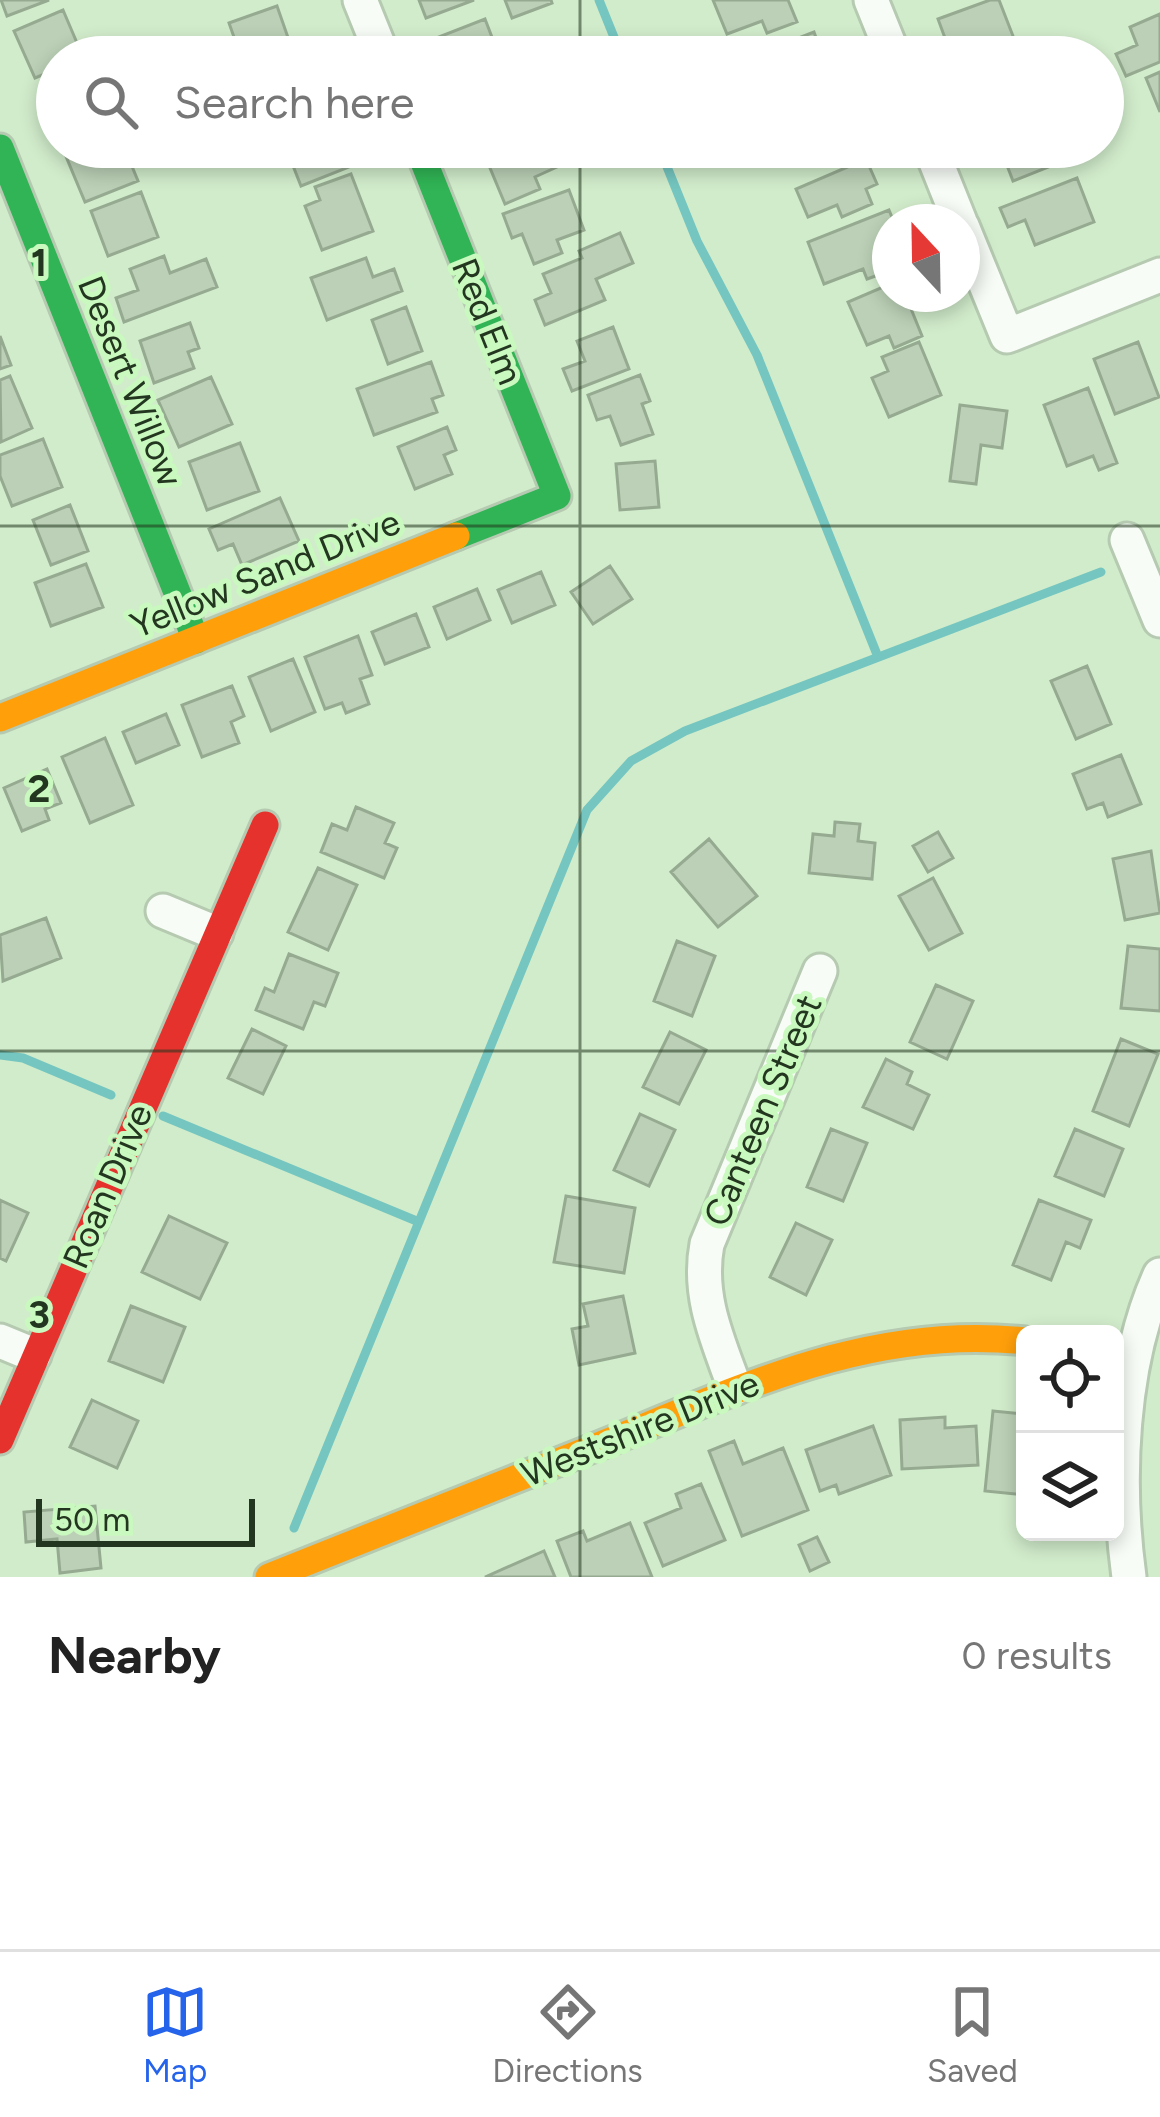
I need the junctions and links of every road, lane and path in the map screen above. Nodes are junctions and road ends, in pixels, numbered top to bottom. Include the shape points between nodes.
1 (360, 0) edge
2 (871, 0) edge
3 (375, 36) edge
4 (886, 36) edge
5 (0, 148) edge
6 (426, 168) edge
7 (938, 168) edge
8 (953, 204) edge
9 (980, 271) edge
10 (1160, 275) edge
11 (557, 496) joint
12 (1127, 540) dead end
13 (1160, 620) edge
14 (196, 640) junction
15 (0, 718) edge
16 (265, 826) dead end
17 (163, 910) dead end
18 (216, 933) junction
19 (820, 970) dead end
20 (1160, 1275) edge
21 (1016, 1340) edge
22 (0, 1341) edge
23 (34, 1355) junction
24 (1126, 1355) edge
25 (735, 1388) junction
26 (0, 1440) edge
27 (269, 1577) edge
28 (1129, 1577) edge

1 - 3 street
2 - 4 street
5 - 14 street, Desert Willow
6 - 11 street, Red Elm
7 - 8 street
9 - 10 street via 1006,336
11 - 14 street, Yellow Sand Drive
12 - 13 street
14 - 15 street, Yellow Sand Drive
16 - 18 street, Roan Drive
17 - 18 street
18 - 23 street, Roan Drive
19 - 25 street, Canteen Street via 706,1244 704,1288
20 - 24 street
21 - 25 street, Westshire Drive via 963,1337 859,1349
22 - 23 street
23 - 26 street, Roan Drive
24 - 28 street via 1121,1482
25 - 27 street, Westshire Drive

